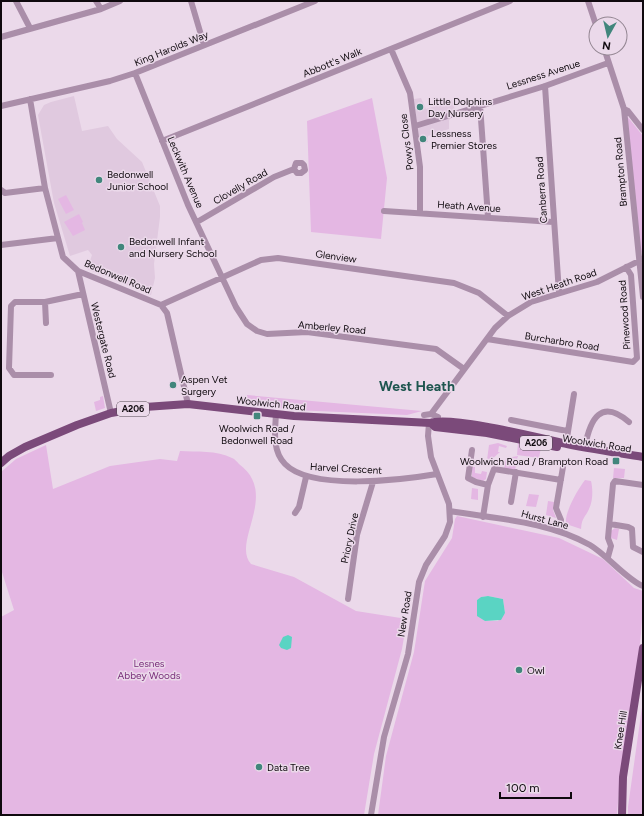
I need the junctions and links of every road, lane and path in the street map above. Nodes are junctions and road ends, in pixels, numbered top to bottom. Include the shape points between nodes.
1 (16, 1) edge
2 (96, 1) edge
3 (120, 1) edge
4 (191, 1) edge
5 (315, 1) edge
6 (510, 1) edge
7 (588, 1) edge
8 (101, 9) junction
9 (593, 16) edge
10 (30, 28) junction
11 (1, 37) edge
12 (204, 46) junction
13 (391, 49) junction
14 (606, 56) edge
15 (608, 63) junction
16 (135, 73) junction
17 (545, 86) junction
18 (30, 99) junction
19 (480, 105) junction
20 (1, 106) edge
21 (624, 109) junction
22 (414, 126) junction
23 (643, 130) edge
24 (162, 142) junction
25 (294, 169) dead end
26 (45, 188) junction
27 (2, 192) edge
28 (384, 211) dead end
29 (420, 212) junction
30 (488, 217) junction
31 (197, 222) junction
32 (553, 222) junction
33 (58, 238) junction
34 (1, 245) edge
35 (641, 260) edge
36 (626, 267) junction
37 (78, 272) junction
38 (223, 277) junction
39 (559, 293) junction
40 (83, 294) junction
41 (643, 297) edge
42 (45, 302) junction
43 (161, 306) junction
44 (508, 316) junction
45 (46, 323) dead end
46 (487, 339) junction
47 (633, 362) joint
48 (464, 369) junction
49 (51, 375) dead end
50 (574, 394) dead end
51 (188, 404) junction
52 (111, 413) junction
53 (276, 414) junction
54 (431, 414) junction
55 (424, 415) dead end
56 (438, 417) dead end
57 (511, 420) dead end
58 (629, 422) dead end
59 (430, 423) junction
60 (528, 423) junction
61 (564, 431) junction
62 (526, 435) junction
63 (566, 444) junction
64 (585, 447) junction
65 (472, 450) dead end
66 (643, 457) edge
67 (643, 460) edge
68 (1, 463) edge
69 (563, 467) dead end
70 (516, 472) junction
71 (436, 474) junction
72 (306, 477) junction
73 (561, 480) junction
74 (374, 482) junction
75 (488, 484) junction
76 (643, 485) edge
77 (511, 502) dead end
78 (450, 511) junction
79 (295, 513) dead end
80 (483, 517) junction
81 (610, 524) junction
82 (560, 532) junction
83 (643, 552) edge
84 (608, 557) junction
85 (643, 586) edge
86 (348, 599) dead end
87 (643, 648) edge
88 (371, 815) edge
89 (622, 815) edge

1 - 10 street
2 - 8 street
3 - 8 street
4 - 12 street
5 - 12 street, King Harolds Way
6 - 13 street, Abbott's Walk
7 - 9 street
8 - 10 street
10 - 11 street
12 - 16 street, King Harolds Way
13 - 22 street, Powys Close via 410,93
13 - 24 street, Abbott's Walk
14 - 15 street, Brampton Road
15 - 17 street, Lessness Avenue
15 - 21 street, Brampton Road
16 - 18 street, King Harolds Way
16 - 24 street, Leckwith Avenue
17 - 19 street, Lessness Avenue
17 - 32 street, Canberra Road
18 - 20 street
18 - 26 street, Bedonwell Road
19 - 22 street, Lessness Avenue
19 - 30 street
21 - 23 street
21 - 35 street, Brampton Road
22 - 29 street, Powys Close via 420,167
24 - 31 street, Leckwith Avenue
25 - 31 street, Clovelly Road via 274,177
26 - 27 street
26 - 33 street, Bedonwell Road
28 - 29 street, Heath Avenue
29 - 30 street, Heath Avenue
30 - 32 street, Heath Avenue
31 - 38 street, Leckwith Avenue
32 - 39 street, Canberra Road
33 - 34 street
33 - 37 street, Bedonwell Road via 63,257
35 - 36 street, West Heath Road
35 - 41 street, Brampton Road
36 - 39 street, West Heath Road via 597,282
36 - 47 street, Pinewood Road via 631,275 637,358
37 - 40 street, Westergate Road
37 - 43 street, Bedonwell Road
38 - 43 street, Glenview
38 - 44 street, Glenview via 261,260 278,258 454,283 478,293
38 - 48 street, Amberley Road via 243,320 257,331 272,335 308,332 436,349
39 - 44 street, West Heath Road via 532,302
40 - 42 street
40 - 52 street, Westergate Road
42 - 45 street
42 - 49 street via 15,302 11,306 9,368 14,374
43 - 51 street via 167,313
44 - 46 street, West Heath Road
46 - 47 street, Burcharbro Road
46 - 48 street, West Heath Road
48 - 54 street, West Heath Road
50 - 61 street
51 - 52 main road, Woolwich Road / A206 via 145,406
51 - 53 main road, Woolwich Road / A206
52 - 68 main road, Woolwich Road / A206 via 25,447
53 - 59 main road, Woolwich Road / A206
53 - 72 street, Harvel Crescent via 277,450 284,463
54 - 55 street
54 - 56 street
57 - 60 street
58 - 64 street via 613,411 600,415 590,426
59 - 62 main road, Woolwich Road / A206 via 435,421 470,425
59 - 67 main road, Woolwich Road / A206 via 435,427 487,433 586,453
59 - 71 street, New Road via 430,452
60 - 61 street
60 - 62 street
61 - 63 street via 569,433
62 - 63 main road, Woolwich Road / A206
63 - 64 main road, Woolwich Road / A206
64 - 66 main road, Woolwich Road / A206
65 - 75 street via 468,478
69 - 73 street
70 - 73 street
70 - 75 street via 494,469
70 - 77 street
71 - 74 street, Harvel Crescent
71 - 78 street, New Road
72 - 74 street, Harvel Crescent
72 - 79 street via 299,507
73 - 82 street via 556,508 561,520
74 - 86 street, Priory Drive via 357,535
75 - 80 street
76 - 81 street via 615,481 610,500
78 - 80 street, Hurst Lane
78 - 88 street, New Road via 450,522 445,536 426,566 420,582 408,654 384,737
80 - 82 street, Hurst Lane
81 - 83 street via 632,529 633,547
81 - 84 street via 608,538 611,546
82 - 84 street, Hurst Lane via 590,545
84 - 85 street, Hurst Lane
87 - 89 main road, Knee Hill via 623,777

